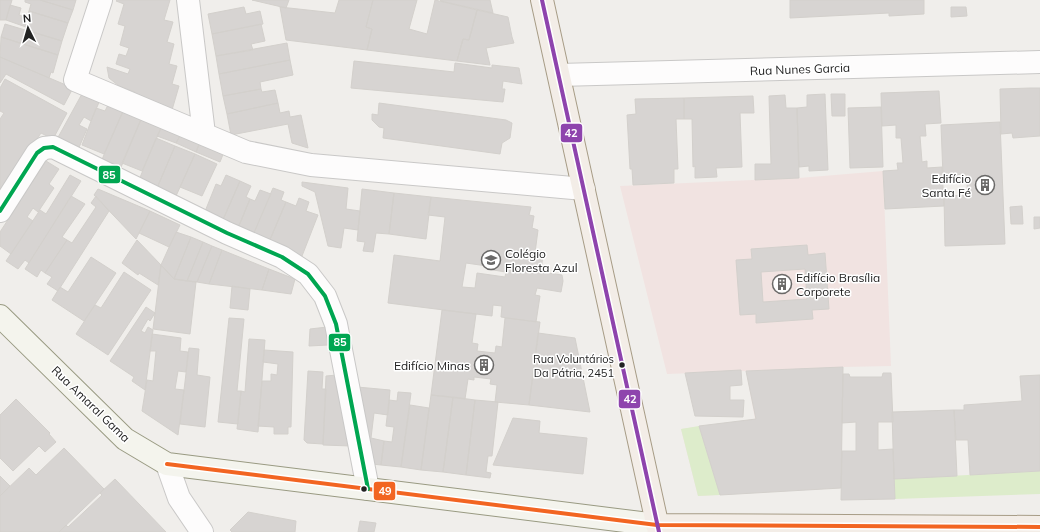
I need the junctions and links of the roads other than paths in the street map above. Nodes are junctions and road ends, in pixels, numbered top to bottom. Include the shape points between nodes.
1 (102, 0) edge
2 (188, 0) edge
3 (542, 0) edge
4 (1040, 62) edge
5 (559, 75) junction
6 (204, 134) junction
7 (584, 189) junction
8 (0, 211) edge
9 (0, 316) edge
10 (167, 464) junction
11 (368, 489) junction
12 (1040, 528) edge
13 (658, 529) edge
14 (202, 532) edge
15 (1037, 532) edge

1 - 6 street via 75,80
2 - 6 street
3 - 5 main road
4 - 5 street, Rua Nunes Garcia
5 - 7 main road
6 - 7 street via 246,152 311,165
7 - 13 main road
8 - 11 street via 37,153 44,148 52,147 282,257 308,274 325,296 336,324
9 - 10 main road, Rua Amaral Gama via 125,439
10 - 11 main road
10 - 14 street via 179,498
11 - 13 main road
12 - 13 main road
12 - 15 main road

